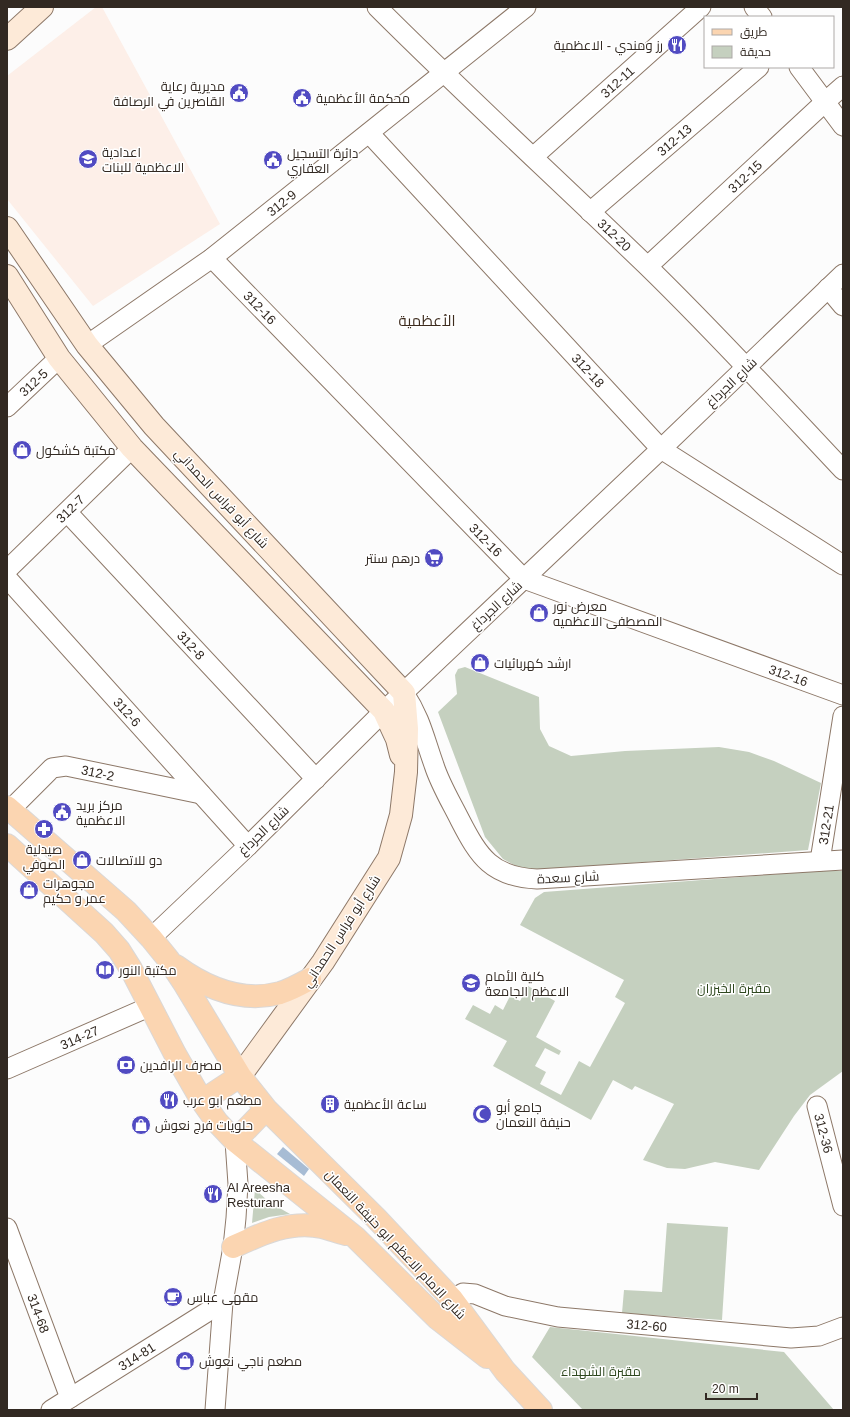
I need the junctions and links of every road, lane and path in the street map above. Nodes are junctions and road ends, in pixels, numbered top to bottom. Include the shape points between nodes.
1 (33, 7) edge
2 (42, 7) edge
3 (377, 7) edge
4 (526, 7) edge
5 (701, 7) edge
6 (754, 7) edge
7 (761, 16) edge
8 (7, 23) edge
9 (7, 39) edge
10 (758, 68) edge
11 (800, 68) edge
12 (443, 73) junction
13 (843, 86) edge
14 (825, 102) junction
15 (843, 126) edge
16 (369, 133) junction
17 (533, 157) junction
18 (590, 212) junction
19 (7, 228) edge
20 (212, 258) junction
21 (648, 266) junction
22 (843, 274) edge
23 (7, 276) edge
24 (828, 288) junction
25 (843, 306) edge
26 (87, 345) junction
27 (59, 358) junction
28 (746, 367) junction
29 (7, 407) edge
30 (154, 426) junction
31 (132, 448) junction
32 (661, 449) junction
33 (843, 470) edge
34 (67, 512) junction
35 (843, 566) edge
36 (7, 570) edge
37 (7, 578) edge
38 (524, 579) junction
39 (404, 693) junction
40 (843, 695) edge
41 (384, 711) junction
42 (843, 716) edge
43 (406, 772) junction
44 (316, 779) junction
45 (201, 794) junction
46 (9, 808) edge
47 (7, 845) edge
48 (248, 846) junction
49 (843, 860) edge
50 (820, 861) junction
51 (151, 938) junction
52 (168, 959) junction
53 (310, 979) junction
54 (151, 1006) junction
55 (7, 1069) edge
56 (240, 1076) junction
57 (202, 1101) junction
58 (817, 1106) dead end
59 (266, 1109) junction
60 (236, 1141) junction
61 (843, 1206) edge
62 (7, 1228) edge
63 (355, 1237) junction
64 (233, 1247) junction
65 (452, 1299) junction
66 (223, 1302) junction
67 (843, 1327) edge
68 (507, 1372) junction
69 (70, 1398) junction
70 (51, 1410) edge
71 (215, 1410) edge
72 (541, 1410) edge

1 - 8 street
2 - 9 street
3 - 12 street, 312-20
4 - 12 street, 312-9
5 - 17 street, 312-11
6 - 7 street
10 - 18 street, 312-13
11 - 14 street
12 - 16 street, 312-9
12 - 17 street, 312-20
13 - 14 street, 312-15
14 - 15 street
14 - 21 street, 312-15
16 - 20 street, 312-9
16 - 32 street, 312-18
17 - 18 street, 312-20
18 - 21 street, 312-20
19 - 26 street, شارع أبو فراس الحمداني
20 - 26 street, 312-9
20 - 38 street, 312-16
21 - 28 street, 312-20
22 - 24 street, شارع الجرداغ
23 - 27 street, شارع أبو فراس الحمداني
24 - 25 street
24 - 28 street, شارع الجرداغ
26 - 30 street, شارع أبو فراس الحمداني
27 - 29 street, 312-5
27 - 31 street, شارع أبو فراس الحمداني
28 - 32 street, شارع الجرداغ
28 - 33 street, 312-20
30 - 31 street
30 - 39 street, شارع أبو فراس الحمداني
31 - 34 street, 312-7
31 - 41 street, شارع أبو فراس الحمداني
32 - 35 street, 312-18
32 - 38 street, شارع الجرداغ
34 - 36 street, 312-7
34 - 44 street, 312-8
37 - 45 street, 312-6
38 - 39 street, شارع الجرداغ
38 - 40 street, 312-16
39 - 41 street, شارع الجرداغ
39 - 43 street, شارع أبو فراس الحمداني via 407,729
39 - 50 street, شارع سعدة via 419,718 434,766 446,793 472,842 488,862 511,875 537,879
41 - 43 street, شارع أبو فراس الحمداني via 397,739
41 - 44 street, شارع الجرداغ
42 - 50 street, 312-21
43 - 53 street, شارع أبو فراس الحمداني via 401,815 388,858
44 - 48 street, شارع الجرداغ
45 - 46 street, 312-2 via 66,766 52,768
45 - 48 street, 312-6
46 - 51 main road, شارع الامام الاعظم ابو حنيفة النعمان via 126,911
47 - 54 main road, شارع الامام الاعظم ابو حنيفة النعمان via 104,933 132,969
48 - 51 street, شارع الجرداغ
49 - 50 street, شارع سعدة
51 - 52 main road, شارع الامام الاعظم ابو حنيفة النعمان
52 - 53 main road via 190,976 217,990 248,997 280,993
52 - 56 main road, شارع الامام الاعظم ابو حنيفة النعمان
53 - 56 street, شارع أبو فراس الحمداني
54 - 55 street, 314-27
54 - 57 main road, شارع الامام الاعظم ابو حنيفة النعمان
56 - 57 main road
56 - 59 main road, شارع الامام الاعظم ابو حنيفة النعمان
57 - 60 main road, شارع الامام الاعظم ابو حنيفة النعمان via 217,1122
58 - 61 street, 312-36
59 - 60 main road
59 - 65 main road, شارع الامام الاعظم ابو حنيفة النعمان via 376,1218
60 - 63 main road, شارع الامام الاعظم ابو حنيفة النعمان
60 - 64 street via 238,1184
62 - 69 street, 314-68
63 - 64 main road via 321,1227 299,1225 277,1228
63 - 68 main road, شارع الامام الاعظم ابو حنيفة النعمان via 437,1318
64 - 66 street
65 - 67 street, 312-60 via 463,1292 505,1306 558,1317 791,1338 819,1336
65 - 68 main road, شارع الامام الاعظم ابو حنيفة النعمان
66 - 69 street, 314-81
66 - 71 street
68 - 72 main road
69 - 70 street, 314-81

